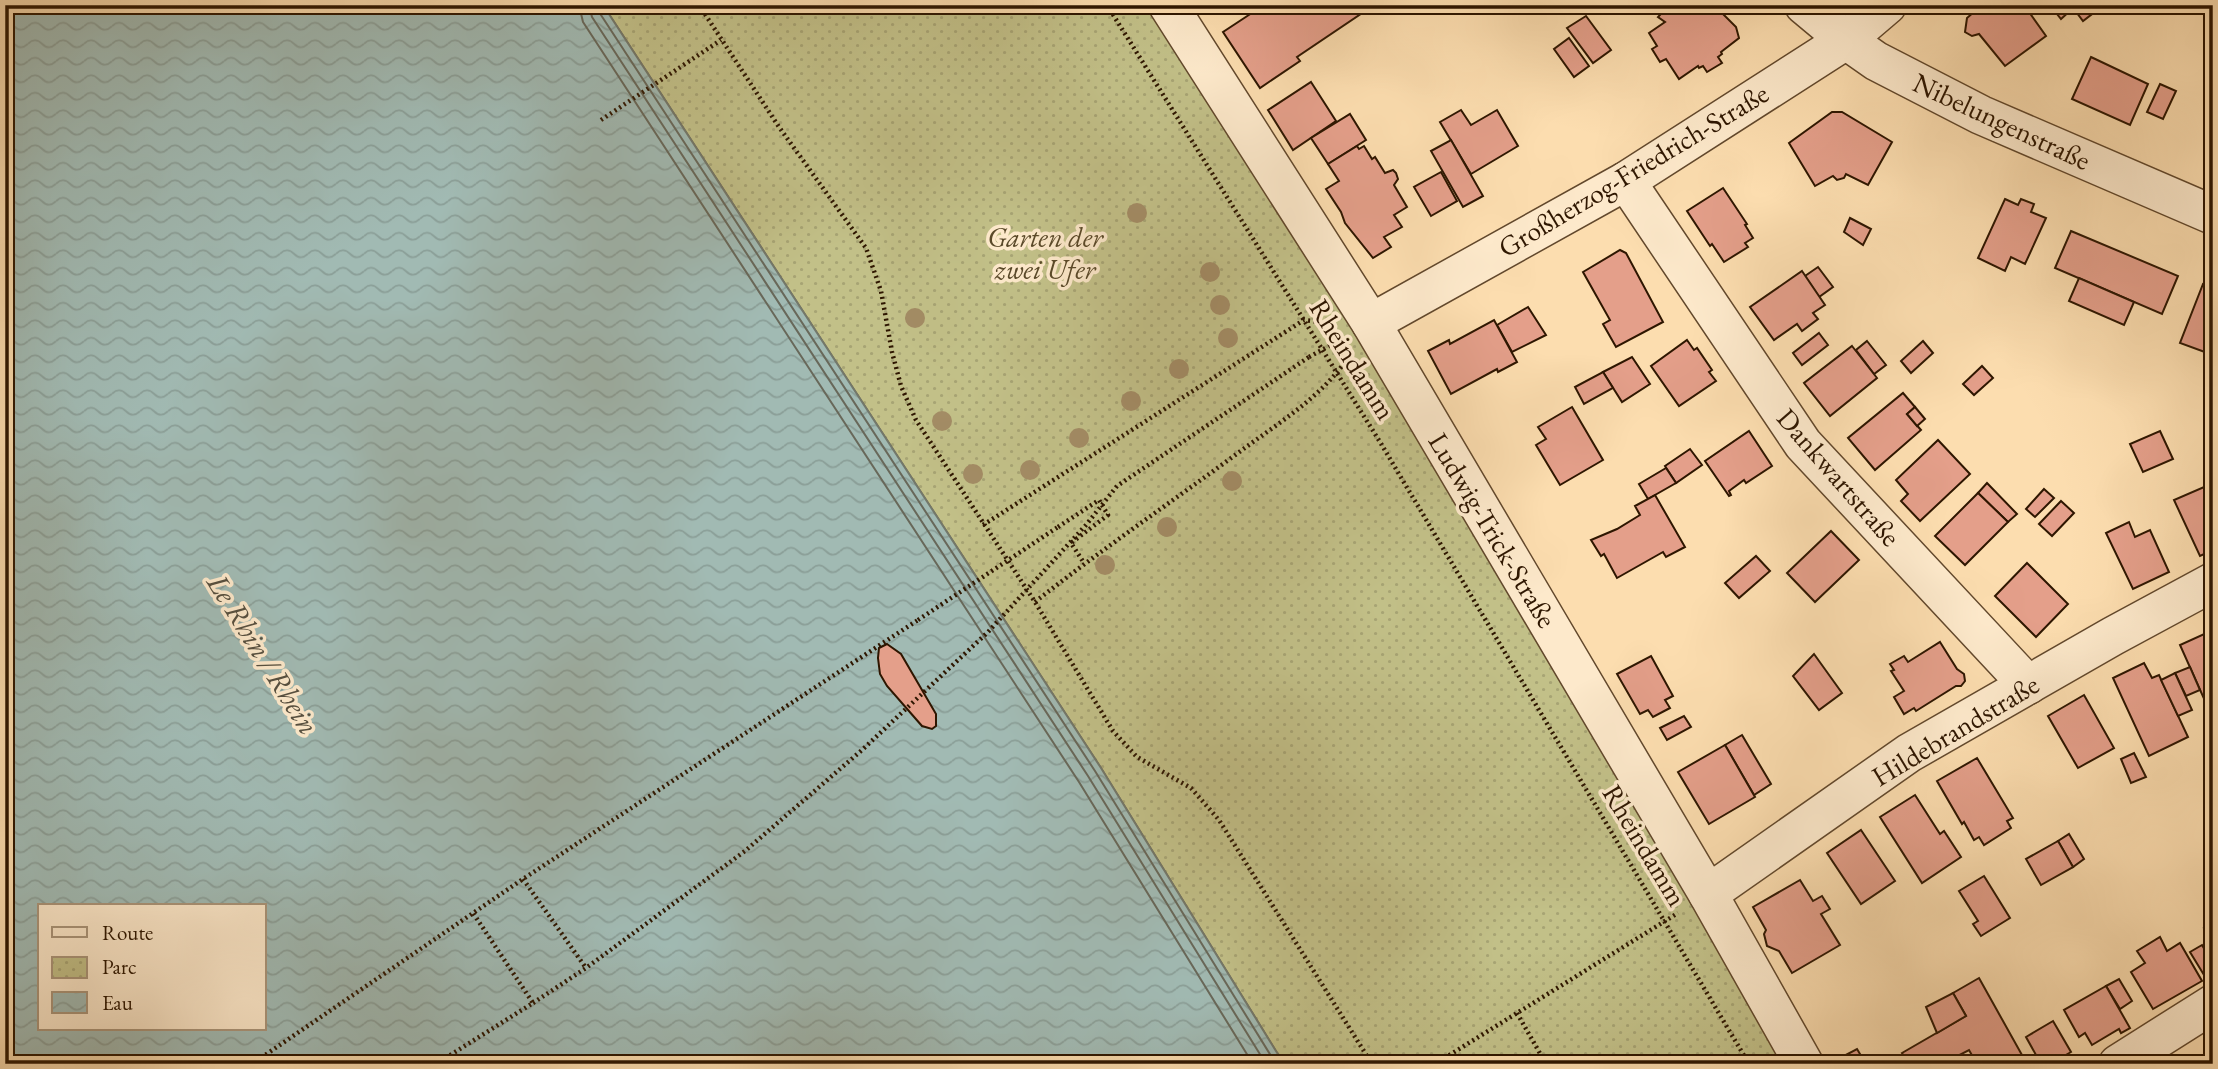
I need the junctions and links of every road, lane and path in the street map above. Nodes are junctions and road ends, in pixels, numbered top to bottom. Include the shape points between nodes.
1 (699, 5) edge
2 (1107, 5) edge
3 (1168, 5) edge
4 (1804, 5) edge
5 (1887, 5) edge
6 (721, 40) junction
7 (1846, 40) junction
8 (601, 120) dead end
9 (1626, 181) junction
10 (2213, 215) edge
11 (1304, 320) junction
12 (1371, 323) junction
13 (1309, 357) dead end
14 (1337, 374) junction
15 (983, 525) junction
16 (1084, 563) junction
17 (2213, 582) edge
18 (1035, 602) junction
19 (2028, 685) junction
20 (523, 879) junction
21 (1708, 894) junction
22 (473, 913) junction
23 (1665, 920) junction
24 (586, 968) junction
25 (533, 1003) junction
26 (2212, 1007) edge
27 (1517, 1013) junction
28 (252, 1064) edge
29 (436, 1064) edge
30 (1372, 1064) edge
31 (1435, 1064) edge
32 (1546, 1064) edge
33 (1749, 1064) edge
34 (1804, 1064) edge
35 (2118, 1064) edge

1 - 6 path
2 - 11 path, Rheindamm
3 - 12 street, Ludwig-Trick-Straße
4 - 7 street, Nibelungenstraße
5 - 7 street, Großherzog-Friedrich-Straße
6 - 8 path
6 - 15 path via 866,248 911,409
7 - 9 street, Großherzog-Friedrich-Straße
7 - 10 street, Nibelungenstraße via 1876,61 1981,115
9 - 12 street, Großherzog-Friedrich-Straße
9 - 19 street, Dankwartstraße via 1803,444
11 - 14 path, Rheindamm
11 - 15 path
12 - 21 street, Ludwig-Trick-Straße
13 - 24 path, bridge via 1117,486 988,632 862,750 744,851
14 - 16 path via 1299,408
14 - 23 path, Rheindamm
15 - 18 path
16 - 18 path
16 - 20 path, bridge via 1071,543 1108,515 1099,500
17 - 19 street, Hildebrandstraße
18 - 30 path via 1113,731 1137,757 1191,788 1219,820
19 - 21 street, Hildebrandstraße via 1909,753
20 - 22 path
20 - 24 path
21 - 34 street, Ludwig-Trick-Straße
22 - 25 path
22 - 28 path
23 - 27 path
23 - 33 path, Rheindamm
24 - 25 path, bridge
25 - 29 path
26 - 35 street
27 - 31 path
27 - 32 path

